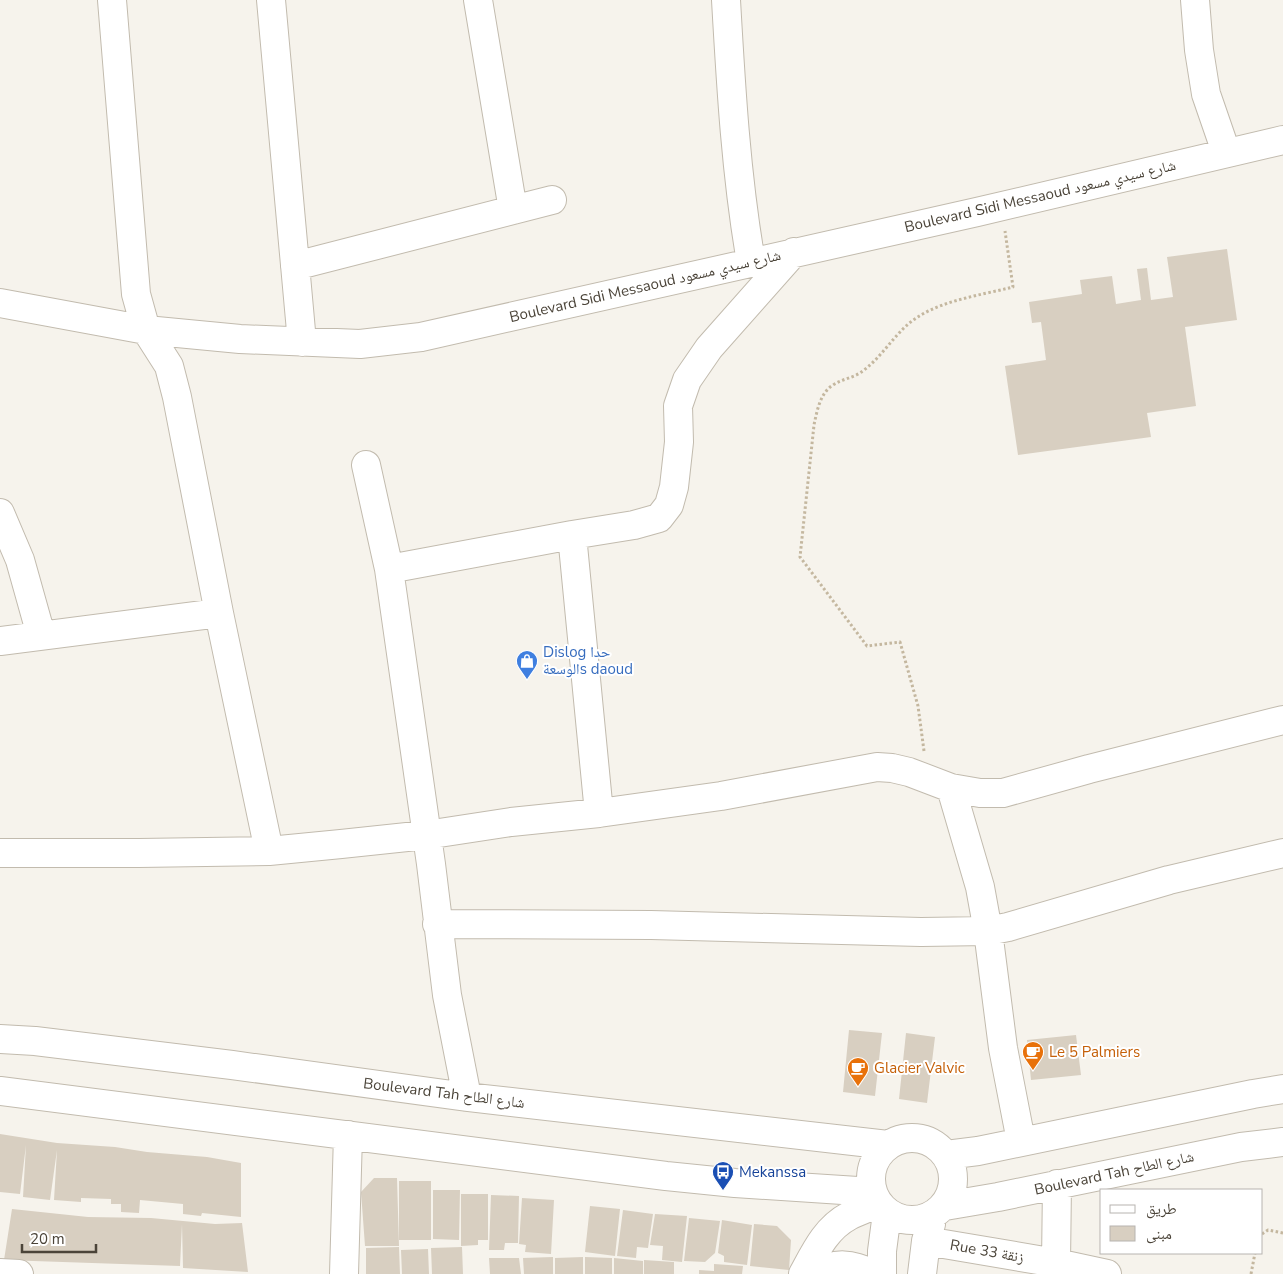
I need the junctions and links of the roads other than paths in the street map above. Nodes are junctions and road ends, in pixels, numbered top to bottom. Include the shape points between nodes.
1 (112, 0) edge
2 (271, 0) edge
3 (478, 0) edge
4 (726, 0) edge
5 (1195, 0) edge
6 (1283, 140) edge
7 (1226, 152) junction
8 (552, 200) dead end
9 (513, 210) junction
10 (794, 252) junction
11 (751, 262) junction
12 (295, 266) junction
13 (0, 303) edge
14 (146, 330) junction
15 (302, 342) junction
16 (366, 465) dead end
17 (0, 513) edge
18 (572, 535) junction
19 (389, 569) junction
20 (219, 613) junction
21 (41, 635) junction
22 (0, 641) edge
23 (1283, 720) edge
24 (940, 783) junction
25 (599, 813) junction
26 (426, 835) junction
27 (269, 850) junction
28 (0, 853) edge
29 (1283, 853) edge
30 (437, 924) junction
31 (988, 931) junction
32 (0, 1040) edge
33 (1283, 1089) edge
34 (0, 1091) edge
35 (467, 1097) junction
36 (348, 1135) junction
37 (1021, 1141) junction
38 (1283, 1142) edge
39 (888, 1145) junction
40 (946, 1155) junction
41 (1057, 1184) junction
42 (880, 1202) junction
43 (934, 1221) junction
44 (1056, 1263) junction
45 (0, 1273) edge
46 (19, 1274) edge
47 (344, 1274) edge
48 (803, 1274) edge
49 (814, 1274) edge
50 (874, 1274) edge
51 (882, 1274) edge
52 (922, 1274) edge
53 (1107, 1274) edge

1 - 14 street via 136,294
2 - 12 street
3 - 9 street
4 - 11 street via 741,204
5 - 7 street via 1206,94
6 - 7 street, Boulevard Sidi Messaoud شارع سيدي مسعود
7 - 10 street, Boulevard Sidi Messaoud شارع سيدي مسعود
8 - 9 street
9 - 12 street
10 - 11 street, Boulevard Sidi Messaoud شارع سيدي مسعود
10 - 18 street via 710,348 687,380 678,406 679,442 674,487 669,505 659,518
11 - 15 street, Boulevard Sidi Messaoud شارع سيدي مسعود via 421,337 360,344
12 - 15 street
13 - 14 street, Boulevard Sidi Messaoud شارع سيدي مسعود
14 - 15 street, Boulevard Sidi Messaoud شارع سيدي مسعود
14 - 20 street via 170,366
16 - 19 street
17 - 21 street via 20,560
18 - 19 street
18 - 25 street
19 - 26 street
20 - 21 street
20 - 27 street
21 - 22 street
23 - 24 street via 1004,793 980,793
24 - 25 street via 892,768 862,768 721,796
24 - 31 street via 980,887
25 - 26 street
26 - 27 street
26 - 30 street
27 - 28 street
29 - 31 street via 1169,880
30 - 31 street
30 - 35 street
31 - 37 street via 1003,1048
32 - 35 street, Boulevard Tah شارع الطاح via 222,1064
33 - 37 street
34 - 36 street
35 - 39 street, Boulevard Tah شارع الطاح
36 - 42 street
36 - 47 street
37 - 40 street
38 - 41 street, Boulevard Tah شارع الطاح via 1241,1147
39 - 40 street via 909,1138 930,1141
39 - 42 street via 879,1154 871,1179
40 - 43 street via 954,1180 952,1194
41 - 43 street, Boulevard Tah شارع الطاح via 998,1197
41 - 44 street
42 - 43 street via 902,1219
42 - 48 street via 834,1226
42 - 51 street
43 - 44 street, Rue 33 زنقة
43 - 52 street
44 - 53 street, Rue 33 زنقة
45 - 46 street
49 - 50 street via 846,1264

